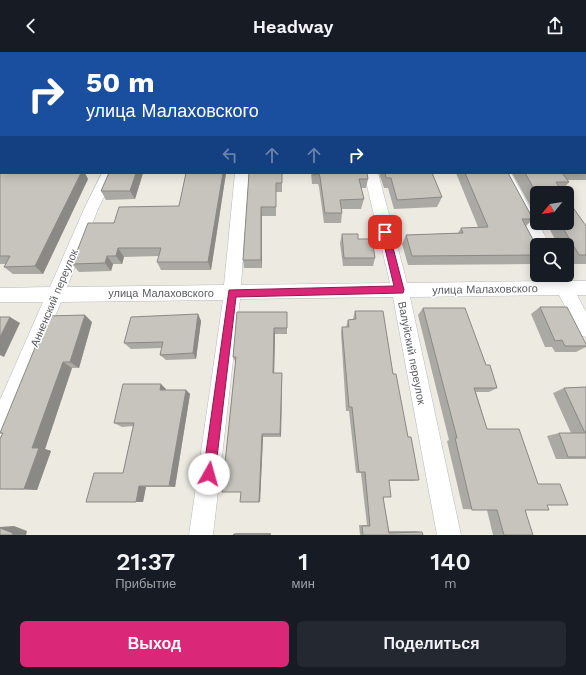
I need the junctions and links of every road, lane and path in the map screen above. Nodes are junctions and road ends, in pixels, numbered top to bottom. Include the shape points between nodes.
1 (108, 174) edge
2 (242, 174) edge
3 (371, 174) edge
4 (505, 174) edge
5 (538, 238) edge
6 (561, 282) edge
7 (586, 288) edge
8 (400, 290) junction
9 (232, 293) junction
10 (56, 294) junction
11 (0, 295) edge
12 (586, 329) edge
13 (0, 425) edge
14 (201, 535) edge
15 (449, 535) edge

1 - 10 street, Анненский переулок via 91,209
2 - 9 street
3 - 8 street, Валуйский переулок
4 - 5 street
6 - 7 street, улица Малаховского
6 - 8 street, улица Малаховского
6 - 12 street
8 - 9 street, улица Малаховского
8 - 15 street, Валуйский переулок
9 - 10 street, улица Малаховского
9 - 14 street
10 - 11 street, улица Малаховского
10 - 13 street, Анненский переулок

